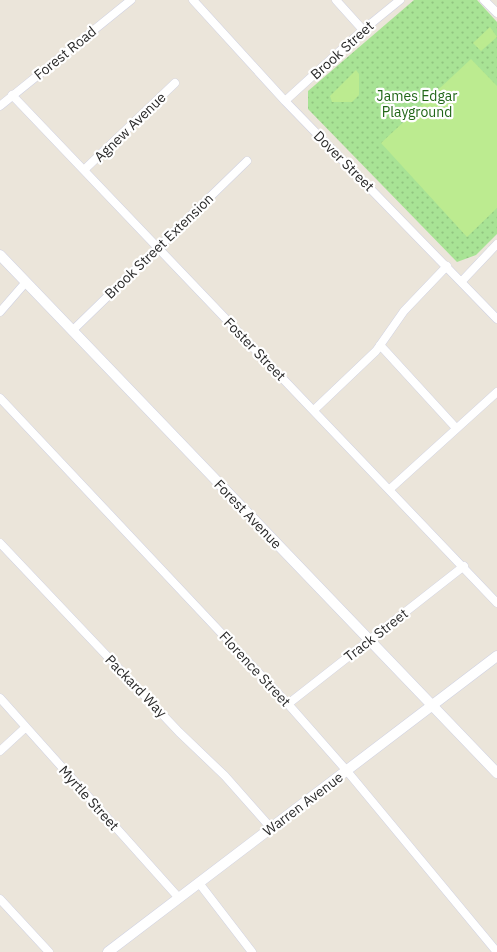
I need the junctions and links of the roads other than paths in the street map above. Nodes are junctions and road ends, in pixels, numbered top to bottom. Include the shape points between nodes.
1 (131, 0) edge
2 (193, 0) edge
3 (336, 0) edge
4 (400, 0) edge
5 (484, 0) edge
6 (497, 13) edge
7 (363, 30) junction
8 (175, 83) dead end
9 (12, 95) junction
10 (285, 101) junction
11 (0, 106) edge
12 (247, 161) dead end
13 (84, 170) junction
14 (497, 244) edge
15 (157, 249) junction
16 (0, 255) edge
17 (447, 266) junction
18 (462, 281) junction
19 (26, 282) junction
20 (0, 312) edge
21 (497, 319) edge
22 (72, 331) junction
23 (380, 345) junction
24 (497, 392) edge
25 (0, 398) edge
26 (314, 410) junction
27 (456, 428) junction
28 (390, 489) junction
29 (0, 543) edge
30 (464, 566) junction
31 (497, 603) edge
32 (370, 641) junction
33 (496, 659) edge
34 (0, 698) edge
35 (288, 704) junction
36 (431, 706) junction
37 (26, 727) junction
38 (0, 751) edge
39 (347, 770) junction
40 (497, 772) edge
41 (271, 828) junction
42 (199, 883) junction
43 (179, 898) junction
44 (0, 899) edge
45 (49, 952) edge
46 (108, 952) edge
47 (252, 952) edge
48 (497, 952) edge

1 - 9 street, Forest Road
2 - 10 street, Dover Street
3 - 7 street
4 - 7 street, Brook Street
5 - 6 street
7 - 10 street, Brook Street
8 - 13 street, Agnew Avenue
9 - 11 street, Forest Road
9 - 13 street, Foster Street
10 - 17 street, Dover Street
12 - 15 street, Brook Street Extension
13 - 15 street, Foster Street
14 - 18 street
15 - 22 street, Brook Street Extension
15 - 26 street, Foster Street
16 - 19 street, Forest Avenue
17 - 18 street, Dover Street
17 - 23 street via 404,311
18 - 21 street, Dover Street
19 - 20 street
19 - 22 street, Forest Avenue
22 - 32 street, Forest Avenue
23 - 26 street
23 - 27 street
24 - 27 street
25 - 35 street, Florence Street
26 - 28 street, Foster Street
27 - 28 street
28 - 30 street, Foster Street
29 - 41 street, Packard Way
30 - 31 street, Foster Street
30 - 32 street, Track Street
32 - 35 street, Track Street
32 - 36 street, Forest Avenue
33 - 36 street, Warren Avenue
34 - 37 street, Myrtle Street
35 - 39 street, Florence Street
36 - 39 street, Warren Avenue
36 - 40 street, Forest Avenue
37 - 38 street
37 - 43 street, Myrtle Street
39 - 41 street, Warren Avenue
39 - 48 street, Florence Street
41 - 42 street, Warren Avenue
42 - 43 street, Warren Avenue
42 - 47 street
43 - 46 street, Warren Avenue
44 - 45 street

